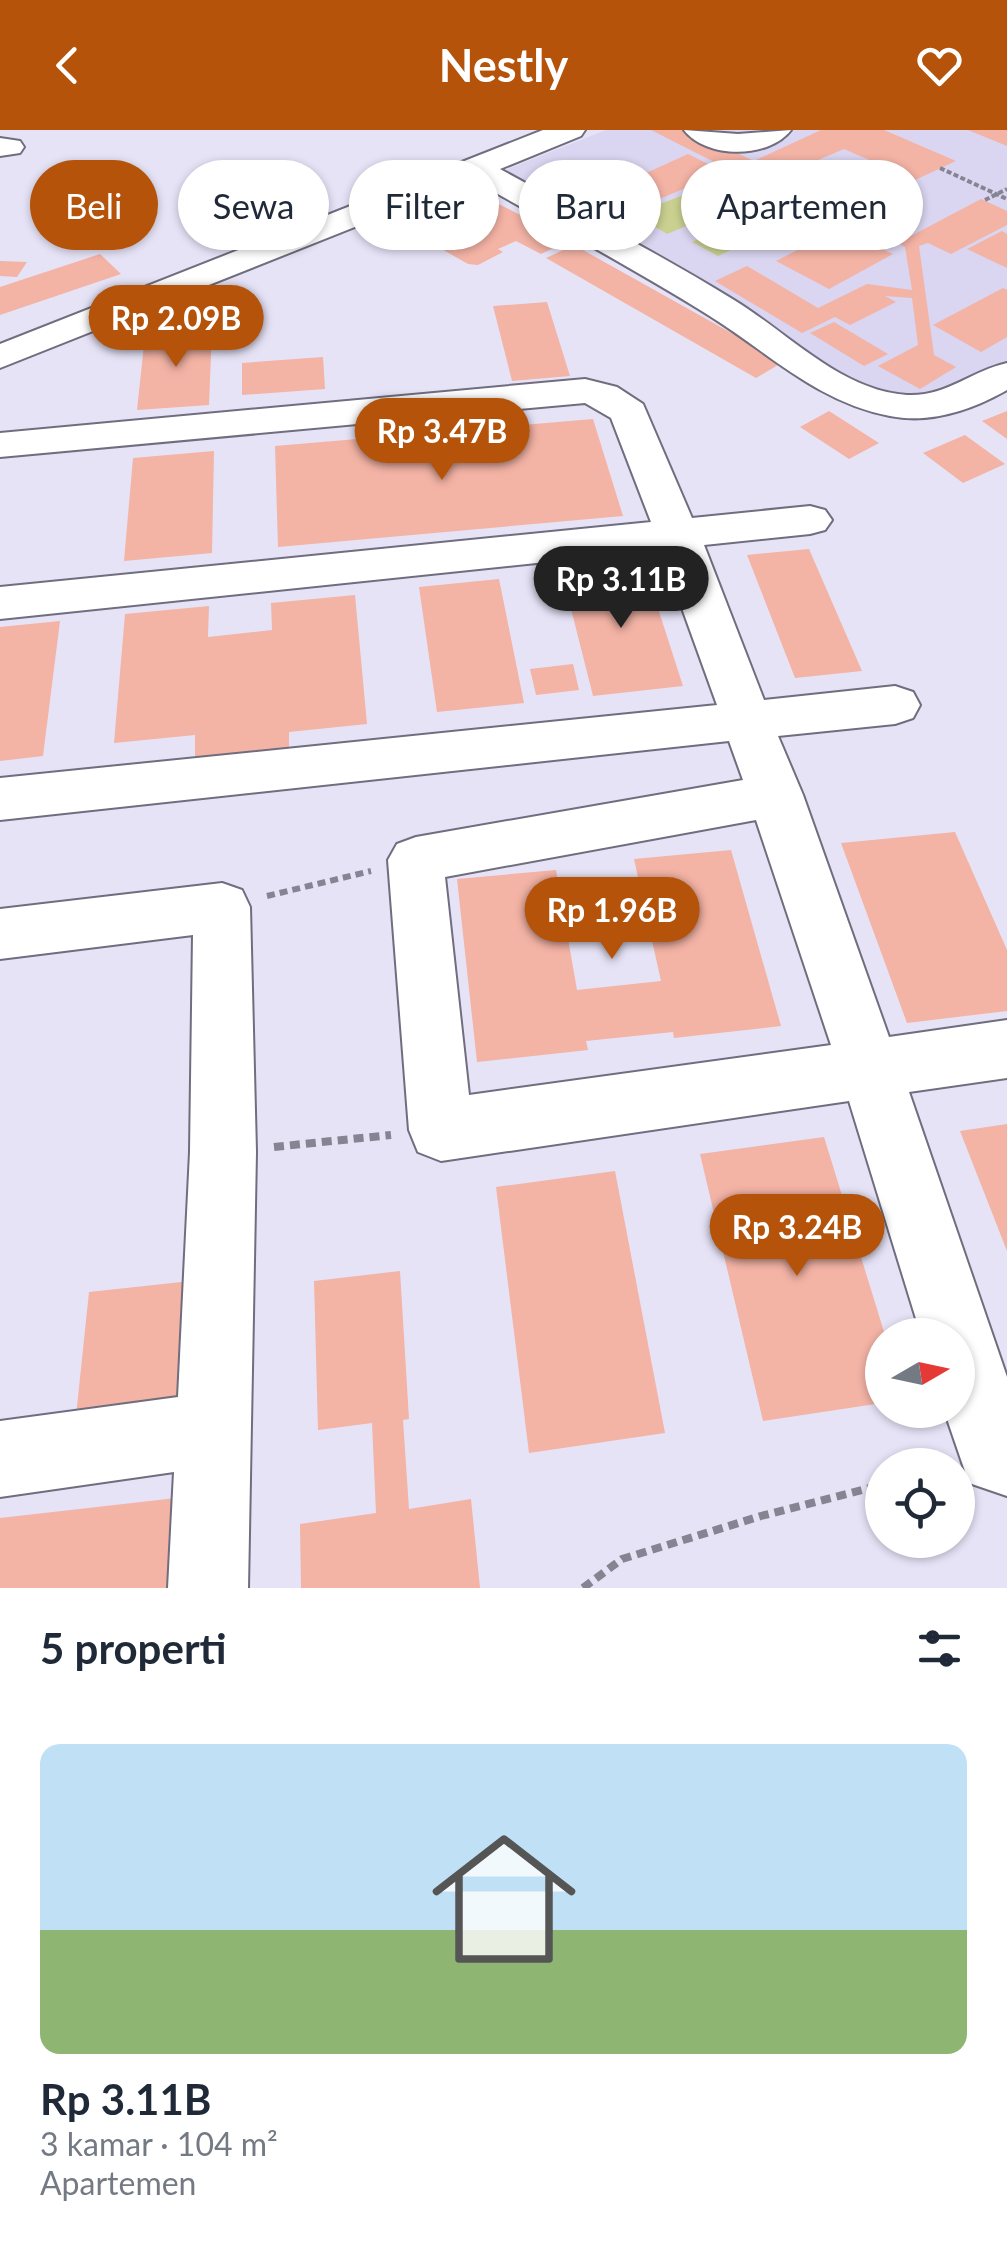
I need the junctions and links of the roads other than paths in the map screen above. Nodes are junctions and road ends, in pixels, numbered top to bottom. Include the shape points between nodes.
1 (570, 130) edge
2 (699, 130) edge
3 (776, 130) edge
4 (492, 160) edge
5 (499, 181) edge
6 (349, 218) edge
7 (0, 358) edge
8 (1007, 374) edge
9 (0, 445) edge
10 (810, 520) dead end
11 (678, 534) junction
12 (0, 603) edge
13 (895, 705) dead end
14 (750, 722) junction
15 (776, 794) junction
16 (0, 800) edge
17 (0, 934) edge
18 (1007, 1049) edge
19 (872, 1068) junction
20 (214, 1428) junction
21 (1007, 1458) edge
22 (0, 1459) edge
23 (208, 1588) edge

1 - 4 lane
2 - 3 lane via 740,145
5 - 8 lane via 724,308 852,394 893,405 936,406 975,395
6 - 7 lane
9 - 11 lane via 584,391 630,412
10 - 11 lane
11 - 12 lane
11 - 14 lane
13 - 14 lane
14 - 15 lane
14 - 16 lane
15 - 19 lane
15 - 19 lane via 416,860 441,1130
17 - 20 lane via 222,907
18 - 19 lane
19 - 21 lane via 996,1456
20 - 22 lane
20 - 23 lane

